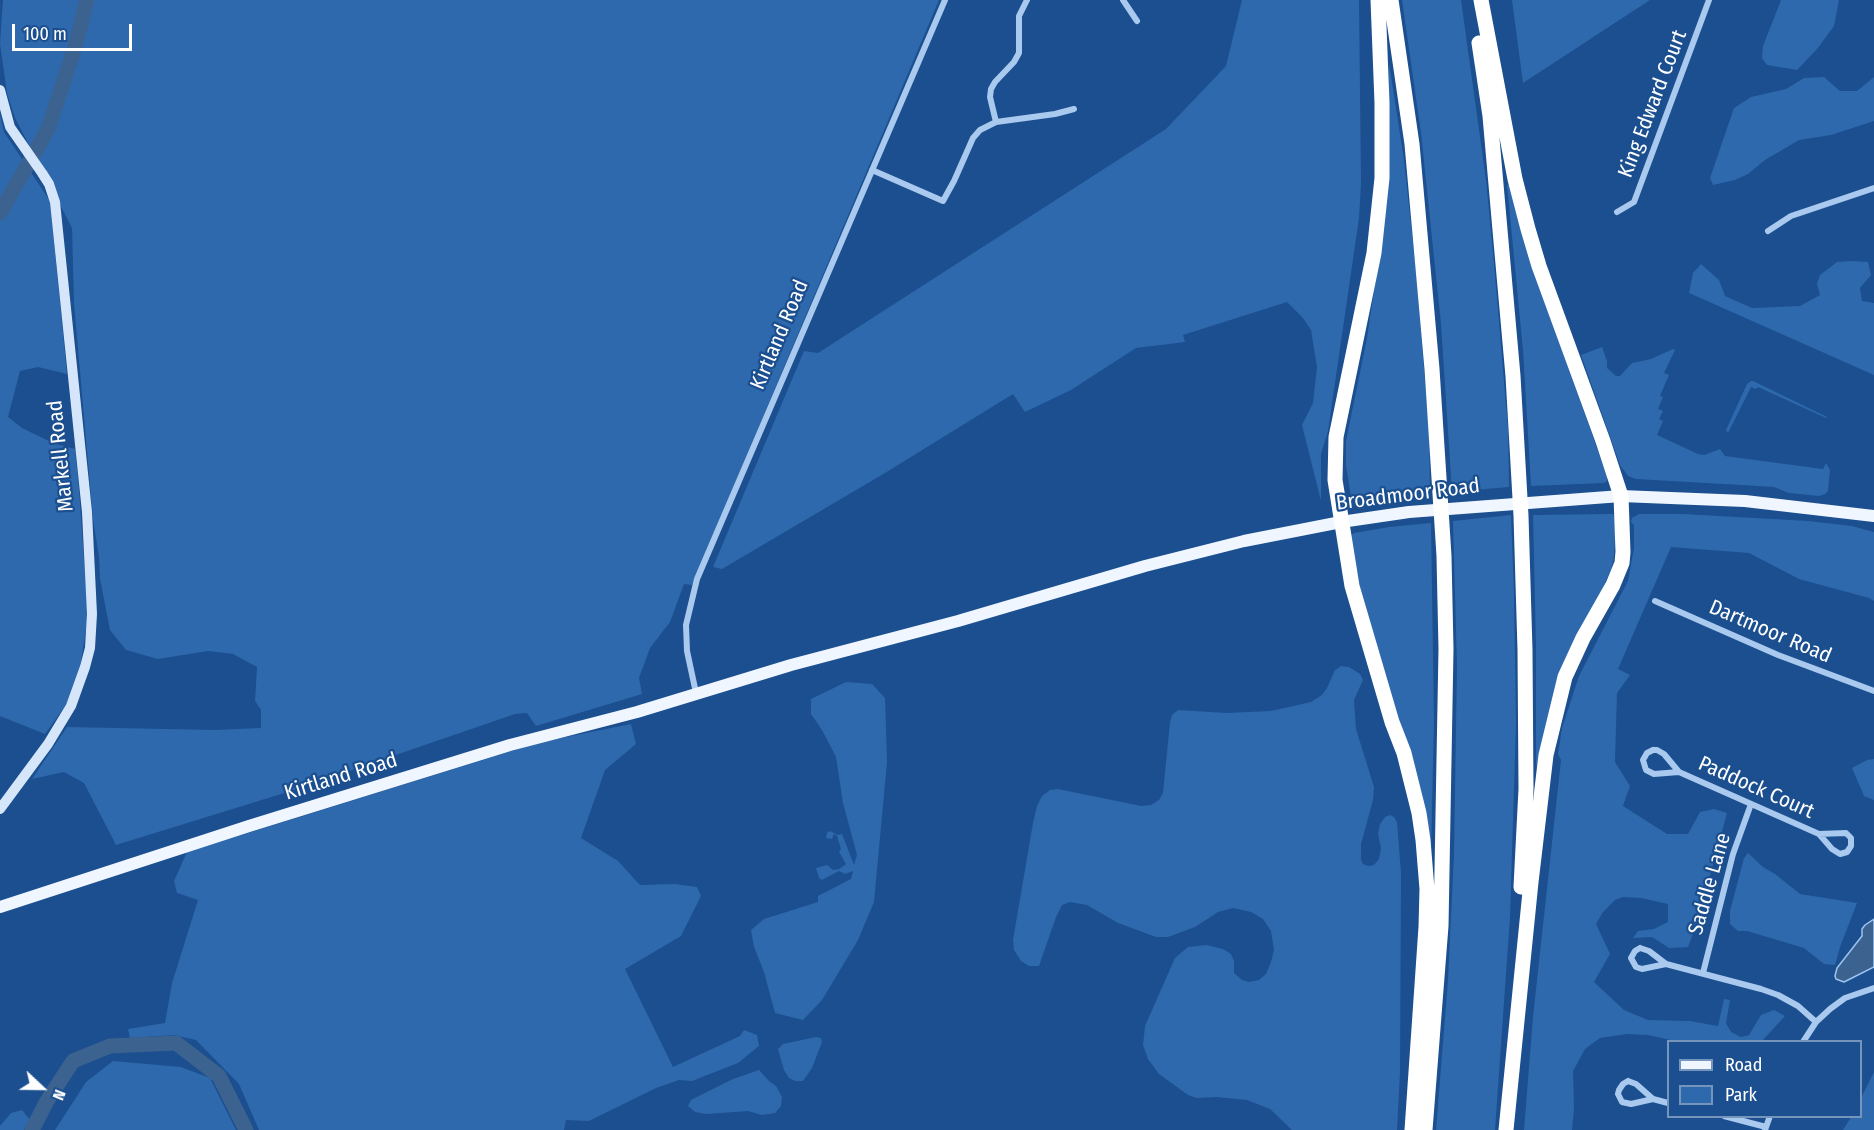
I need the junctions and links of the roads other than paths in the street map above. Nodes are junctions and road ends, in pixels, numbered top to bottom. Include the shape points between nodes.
1 (945, 0) edge
2 (1027, 0) edge
3 (1123, 0) edge
4 (1378, 0) edge
5 (1391, 0) edge
6 (1473, 0) edge
7 (1481, 0) edge
8 (1709, 0) edge
9 (1137, 21) dead end
10 (0, 90) edge
11 (1074, 109) dead end
12 (996, 122) junction
13 (872, 170) junction
14 (1874, 188) edge
15 (1617, 212) dead end
16 (1768, 231) dead end
17 (1621, 496) junction
18 (1874, 516) edge
19 (1341, 522) junction
20 (1655, 601) dead end
21 (958, 621) joint
22 (1874, 691) edge
23 (696, 693) junction
24 (1679, 772) junction
25 (1751, 804) junction
26 (0, 809) edge
27 (1819, 834) junction
28 (0, 907) edge
29 (1666, 964) junction
30 (1703, 973) junction
31 (1874, 988) edge
32 (1816, 1022) junction
33 (1804, 1040) edge
34 (1513, 1073) junction
35 (1653, 1099) junction
36 (1667, 1102) edge
37 (1730, 1118) edge
38 (1765, 1129) edge
39 (1412, 1130) edge
40 (1425, 1130) edge
41 (1506, 1130) edge

1 - 13 street, Kirtland Road
2 - 12 street via 1019,16 1018,53 991,89
3 - 9 street
4 - 19 highway via 1382,178 1374,254 1336,437 1335,480
5 - 40 highway via 1412,144 1444,556 1441,926
6 - 34 highway via 1490,116 1521,516 1526,789
7 - 17 highway via 1528,229
8 - 15 street, King Edward Court via 1634,202
10 - 26 street, Markell Road via 10,127 42,173 52,193 56,214 87,512 91,632 85,667 71,706
11 - 12 street
12 - 13 street via 973,138 943,201
13 - 23 street, Kirtland Road via 697,579 686,625
14 - 16 street via 1791,216
17 - 18 main road, Broadmoor Road via 1745,501
17 - 19 main road, Broadmoor Road via 1409,512
17 - 34 highway via 1622,563 1566,677 1546,755
19 - 21 main road, Broadmoor Road via 1156,563
19 - 39 highway via 1352,586 1404,753 1423,840 1426,927
20 - 22 street, Dartmoor Road via 1778,655
21 - 23 main road, Kirtland Road
23 - 28 main road, Kirtland Road via 249,825
24 - 24 street, Paddock Court via 1660,751 1653,750 1645,756 1644,766 1650,773
24 - 25 street, Paddock Court
25 - 27 street, Paddock Court
25 - 30 street, Saddle Lane via 1731,863
27 - 27 street, Paddock Court via 1840,854 1851,846 1851,838 1845,833
29 - 29 street via 1640,948 1631,958 1639,969
29 - 30 street
30 - 32 street via 1778,995
31 - 32 street via 1845,998
32 - 33 street
34 - 41 highway
35 - 35 street via 1632,1082 1618,1090 1620,1099 1627,1104
35 - 36 street
37 - 38 street

